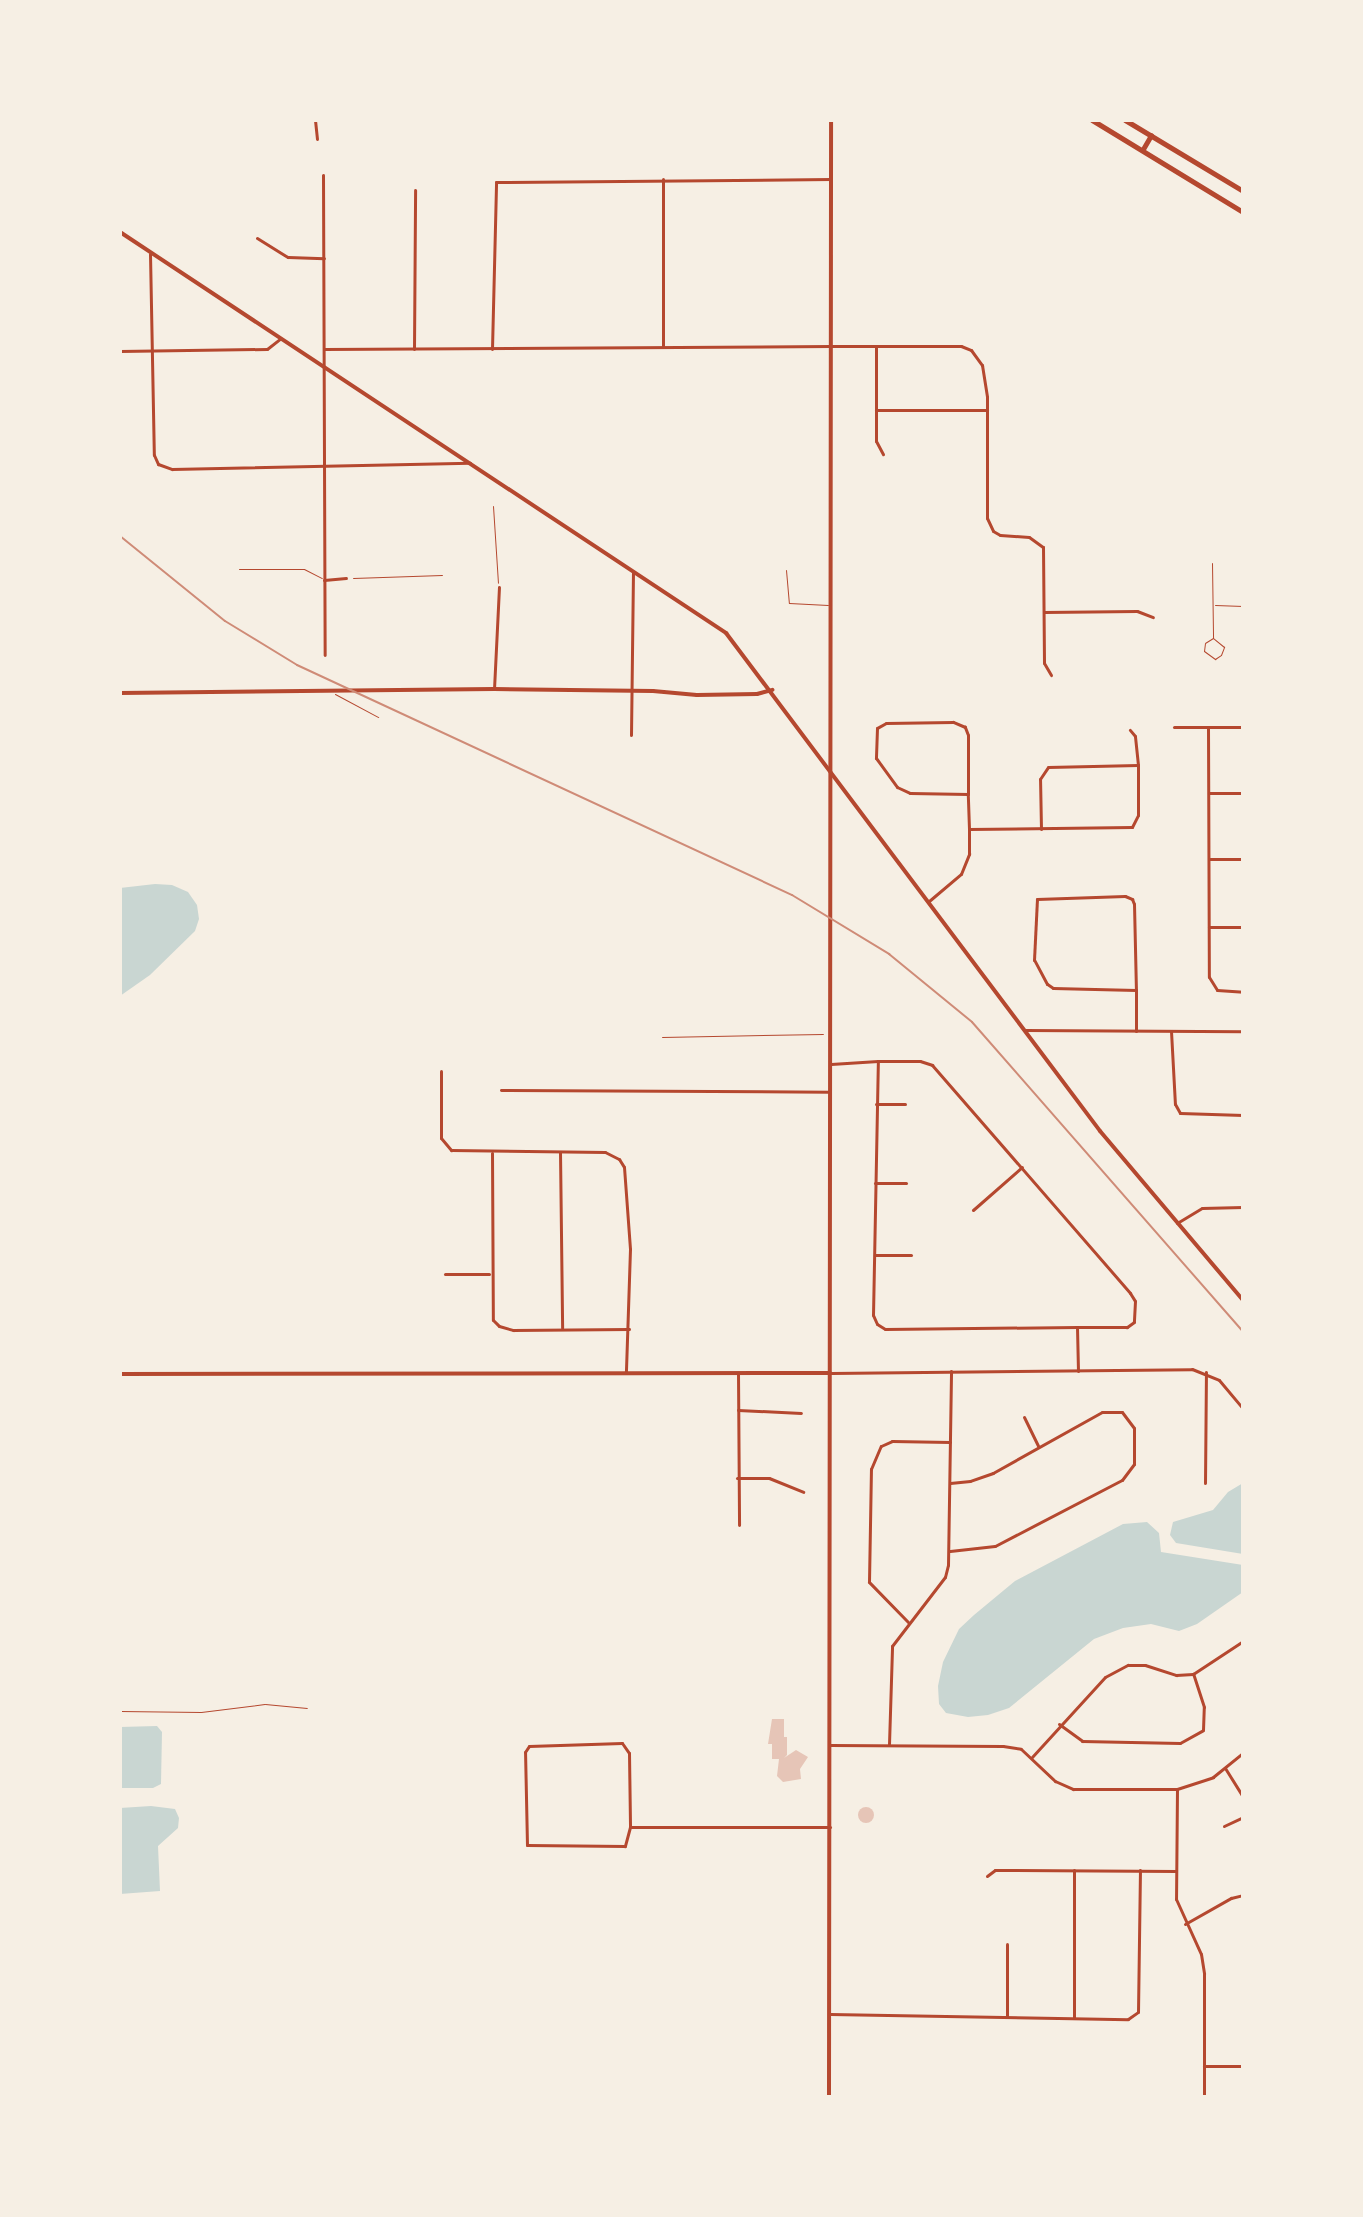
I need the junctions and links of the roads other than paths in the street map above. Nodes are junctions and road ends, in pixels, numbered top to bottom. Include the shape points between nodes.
1 (315, 120) edge
2 (831, 120) edge
3 (1092, 120) edge
4 (1125, 120) edge
5 (1151, 135) junction
6 (317, 139) dead end
7 (1143, 149) junction
8 (323, 175) dead end
9 (663, 179) junction
10 (831, 179) junction
11 (415, 190) dead end
12 (1243, 191) edge
13 (1243, 212) edge
14 (121, 234) edge
15 (257, 238) dead end
16 (150, 254) junction
17 (324, 258) junction
18 (280, 338) junction
19 (831, 346) junction
20 (876, 346) junction
21 (663, 347) junction
22 (324, 349) junction
23 (414, 349) junction
24 (492, 349) junction
25 (152, 350) junction
26 (120, 351) edge
27 (323, 366) junction
28 (876, 410) junction
29 (987, 410) junction
30 (883, 454) dead end
31 (471, 463) junction
32 (324, 465) junction
33 (1212, 563) dead end
34 (239, 569) dead end
35 (633, 569) junction
36 (786, 570) dead end
37 (346, 578) road end
38 (324, 580) junction
39 (499, 587) road end
40 (832, 605) junction
41 (1213, 605) junction
42 (1243, 606) edge
43 (1044, 612) junction
44 (1153, 617) dead end
45 (1213, 638) junction
46 (325, 655) dead end
47 (1051, 675) dead end
48 (330, 689) junction
49 (494, 689) junction
50 (772, 690) junction
51 (633, 691) junction
52 (120, 693) edge
53 (378, 717) dead end
54 (1174, 727) dead end
55 (1208, 727) junction
56 (1243, 727) edge
57 (1130, 730) dead end
58 (631, 735) dead end
59 (1138, 765) junction
60 (833, 771) junction
61 (1209, 793) junction
62 (1243, 793) edge
63 (968, 794) junction
64 (969, 829) junction
65 (1041, 829) junction
66 (1210, 859) junction
67 (1243, 859) edge
68 (929, 901) junction
69 (1209, 927) junction
70 (1243, 927) edge
71 (1136, 990) junction
72 (1243, 992) edge
73 (1025, 1030) junction
74 (1136, 1031) junction
75 (1171, 1031) junction
76 (1243, 1031) edge
77 (878, 1061) junction
78 (831, 1064) junction
79 (441, 1071) dead end
80 (501, 1090) dead end
81 (831, 1092) junction
82 (876, 1104) junction
83 (905, 1104) dead end
84 (1243, 1115) edge
85 (560, 1152) junction
86 (492, 1153) junction
87 (1022, 1167) junction
88 (875, 1183) junction
89 (906, 1183) dead end
90 (1243, 1207) edge
91 (973, 1210) dead end
92 (1177, 1223) junction
93 (875, 1255) junction
94 (911, 1255) dead end
95 (445, 1274) dead end
96 (491, 1274) junction
97 (1243, 1300) edge
98 (1077, 1327) junction
99 (629, 1329) junction
100 (562, 1330) junction
101 (951, 1371) junction
102 (1078, 1371) junction
103 (1206, 1372) junction
104 (626, 1373) junction
105 (738, 1373) junction
106 (830, 1373) junction
107 (120, 1374) edge
108 (1243, 1409) edge
109 (738, 1410) junction
110 (801, 1413) dead end
111 (1024, 1417) dead end
112 (951, 1442) junction
113 (1039, 1447) junction
114 (737, 1478) junction
115 (950, 1483) junction
116 (1205, 1483) dead end
117 (803, 1492) dead end
118 (739, 1525) dead end
119 (950, 1551) junction
120 (908, 1622) junction
121 (1243, 1641) edge
122 (1193, 1674) junction
123 (1059, 1724) junction
124 (889, 1744) junction
125 (830, 1745) junction
126 (1243, 1753) edge
127 (1032, 1757) junction
128 (1225, 1768) junction
129 (1177, 1789) junction
130 (1243, 1797) edge
131 (1243, 1817) edge
132 (1224, 1826) dead end
133 (630, 1827) junction
134 (830, 1827) junction
135 (1074, 1870) junction
136 (1140, 1870) junction
137 (1176, 1871) junction
138 (987, 1876) dead end
139 (1243, 1895) edge
140 (1185, 1924) junction
141 (1007, 1944) dead end
142 (829, 2014) junction
143 (1007, 2017) junction
144 (1074, 2018) junction
145 (1204, 2066) junction
146 (1243, 2066) edge
147 (829, 2097) edge
148 (1017, 2097) edge
149 (1057, 2097) edge
150 (1110, 2097) edge
151 (1204, 2097) edge

1 - 6 street
2 - 10 street
3 - 7 main road
4 - 5 main road
5 - 7 main road
5 - 12 main road
7 - 13 main road
8 - 17 street
9 - 10 street
9 - 21 street
9 - 24 street via 496,182
10 - 19 street
11 - 23 street
14 - 16 street
15 - 17 street via 288,257
16 - 18 street
16 - 25 street
17 - 22 street
18 - 25 street via 267,349
18 - 27 street
19 - 20 street
19 - 21 street
19 - 40 street
20 - 28 street
20 - 29 street via 971,350 982,365
21 - 24 street
22 - 23 street
22 - 27 street
23 - 24 street
25 - 26 street
25 - 32 street via 158,464 172,469
27 - 31 street
27 - 32 street
28 - 29 street
28 - 30 street via 876,441
29 - 43 street via 987,518 1000,535 1029,537 1043,547
31 - 32 street
31 - 35 street
32 - 38 street
33 - 41 lane
34 - 38 lane via 304,569
35 - 50 street via 726,633
35 - 51 street
36 - 40 lane via 789,603
37 - 38 street
38 - 46 street
39 - 49 street
40 - 60 street
41 - 42 lane
41 - 45 lane
43 - 44 street via 1137,611
43 - 47 street via 1044,663
45 - 45 lane via 1204,651 1215,659 1224,647
48 - 49 street
48 - 52 street
48 - 53 lane
49 - 51 street
50 - 51 street via 697,695
50 - 60 street
51 - 58 street
54 - 55 street
55 - 56 street
55 - 61 street
57 - 59 street
59 - 65 street via 1138,815 1132,827
59 - 65 street via 1048,767 1040,779
60 - 68 street
60 - 78 street
61 - 62 street
61 - 66 street
63 - 63 street via 910,793 897,787 876,758 877,728 886,723 960,724 968,735
63 - 64 street
64 - 65 street
64 - 68 street via 969,854 961,874
66 - 67 street
66 - 69 street
68 - 73 street
69 - 70 street
69 - 72 street via 1209,977 1217,990
71 - 71 street via 1132,899 1037,899 1034,960 1047,984
71 - 74 street
73 - 74 street
73 - 92 street
74 - 75 street
75 - 76 street
75 - 84 street via 1180,1113
77 - 78 street
77 - 82 street
77 - 87 street via 932,1065
78 - 81 street
79 - 86 street via 440,1130 445,1145 460,1153
80 - 81 street
81 - 106 street
82 - 83 street
82 - 88 street
85 - 86 street
85 - 99 street via 605,1152 624,1167
85 - 100 street
86 - 96 street
87 - 91 street
87 - 98 street via 1135,1301 1134,1322 1127,1327
88 - 89 street
88 - 93 street
90 - 92 street via 1202,1208
92 - 97 street
93 - 94 street
93 - 98 street via 873,1315 885,1329
95 - 96 street
96 - 100 street via 491,1312 499,1326
98 - 102 street
99 - 100 street
99 - 104 street
101 - 102 street
101 - 106 street
101 - 112 street
102 - 103 street
103 - 108 street
103 - 116 street
104 - 105 street
104 - 107 street
105 - 106 street
105 - 109 street
106 - 125 street
109 - 110 street
109 - 114 street
111 - 113 street
112 - 115 street
112 - 120 street via 892,1441 881,1446 871,1469 869,1582
113 - 115 street via 982,1478
113 - 119 street via 1102,1412 1122,1412 1134,1428 1134,1464 1122,1480 995,1546
114 - 117 street via 769,1478
114 - 118 street
115 - 119 street
119 - 120 street via 945,1577
120 - 124 street via 892,1646
121 - 122 street
122 - 123 street via 1128,1665 1105,1677
122 - 123 street via 1204,1707 1203,1730 1180,1743 1082,1741
123 - 127 street
124 - 125 street
124 - 127 street via 1003,1746
125 - 134 street
126 - 128 street
127 - 129 street via 1055,1781 1073,1789
128 - 129 street
128 - 130 street
129 - 137 street
131 - 132 street
133 - 133 street via 627,1746 529,1746 527,1845 620,1847 629,1839
133 - 134 street
134 - 142 street
135 - 136 street
135 - 138 street via 995,1870
135 - 144 street
136 - 137 street
136 - 144 street via 1138,2012 1128,2019
137 - 140 street via 1176,1899
139 - 140 street
140 - 145 street via 1201,1954 1204,1974
141 - 143 street
142 - 143 street
142 - 147 street
143 - 144 street
145 - 146 street
145 - 151 street
148 - 149 street
149 - 150 street

